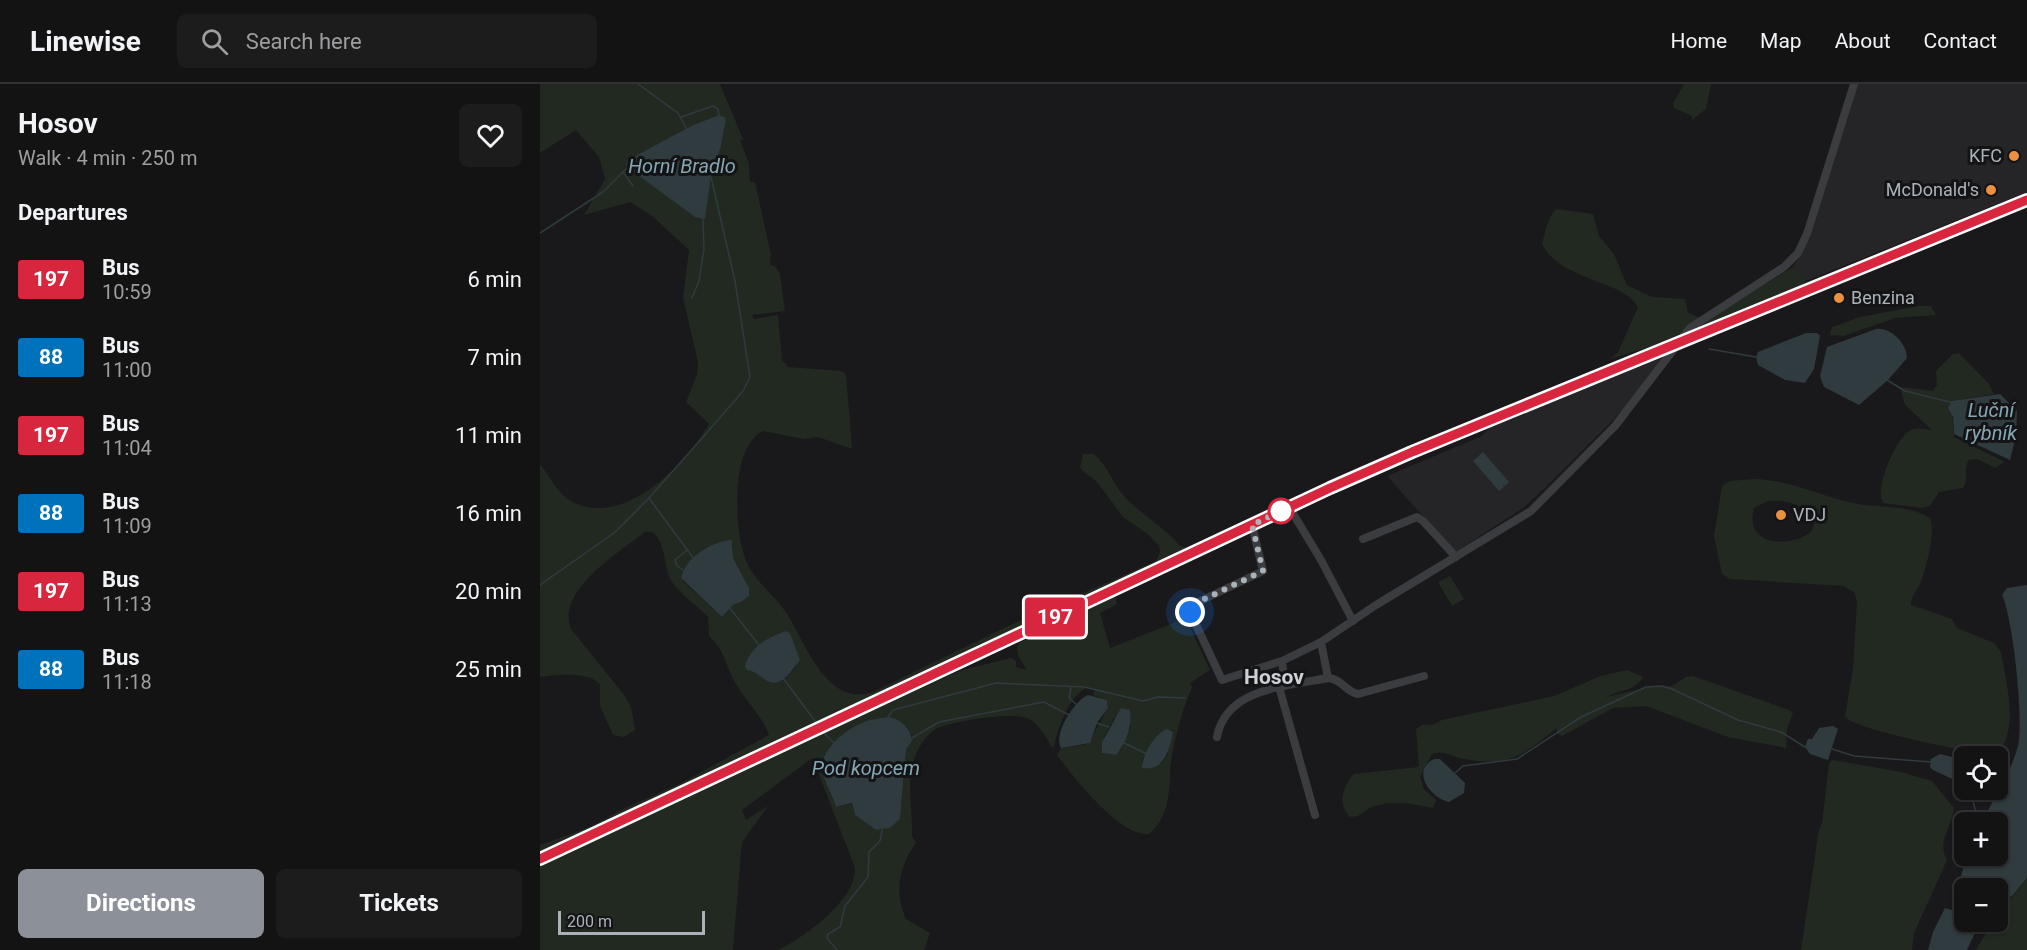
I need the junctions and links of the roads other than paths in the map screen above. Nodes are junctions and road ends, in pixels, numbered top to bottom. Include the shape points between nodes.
1 (1854, 84) edge
2 (2027, 200) edge
3 (1677, 344) junction
4 (1289, 507) junction
5 (1252, 525) junction
6 (1363, 539) dead end
7 (1456, 557) junction
8 (1353, 621) junction
9 (1321, 642) junction
10 (1282, 661) junction
11 (1424, 676) dead end
12 (1328, 678) junction
13 (1282, 687) junction
14 (1216, 737) dead end
15 (1316, 814) dead end
16 (540, 859) edge

1 - 3 street via 1802,247 1793,261 1690,328
2 - 3 main road
3 - 4 main road via 1412,452
3 - 7 street via 1615,426 1531,511
4 - 5 main road
4 - 8 street
5 - 10 street via 1263,571 1192,605 1190,612 1222,680
5 - 16 main road
6 - 7 street via 1417,517
7 - 8 street
8 - 9 street
9 - 10 street
9 - 12 street
10 - 13 street
11 - 12 street via 1358,694 1337,679
12 - 13 street
13 - 14 street via 1260,691 1236,704 1220,722
13 - 15 street

